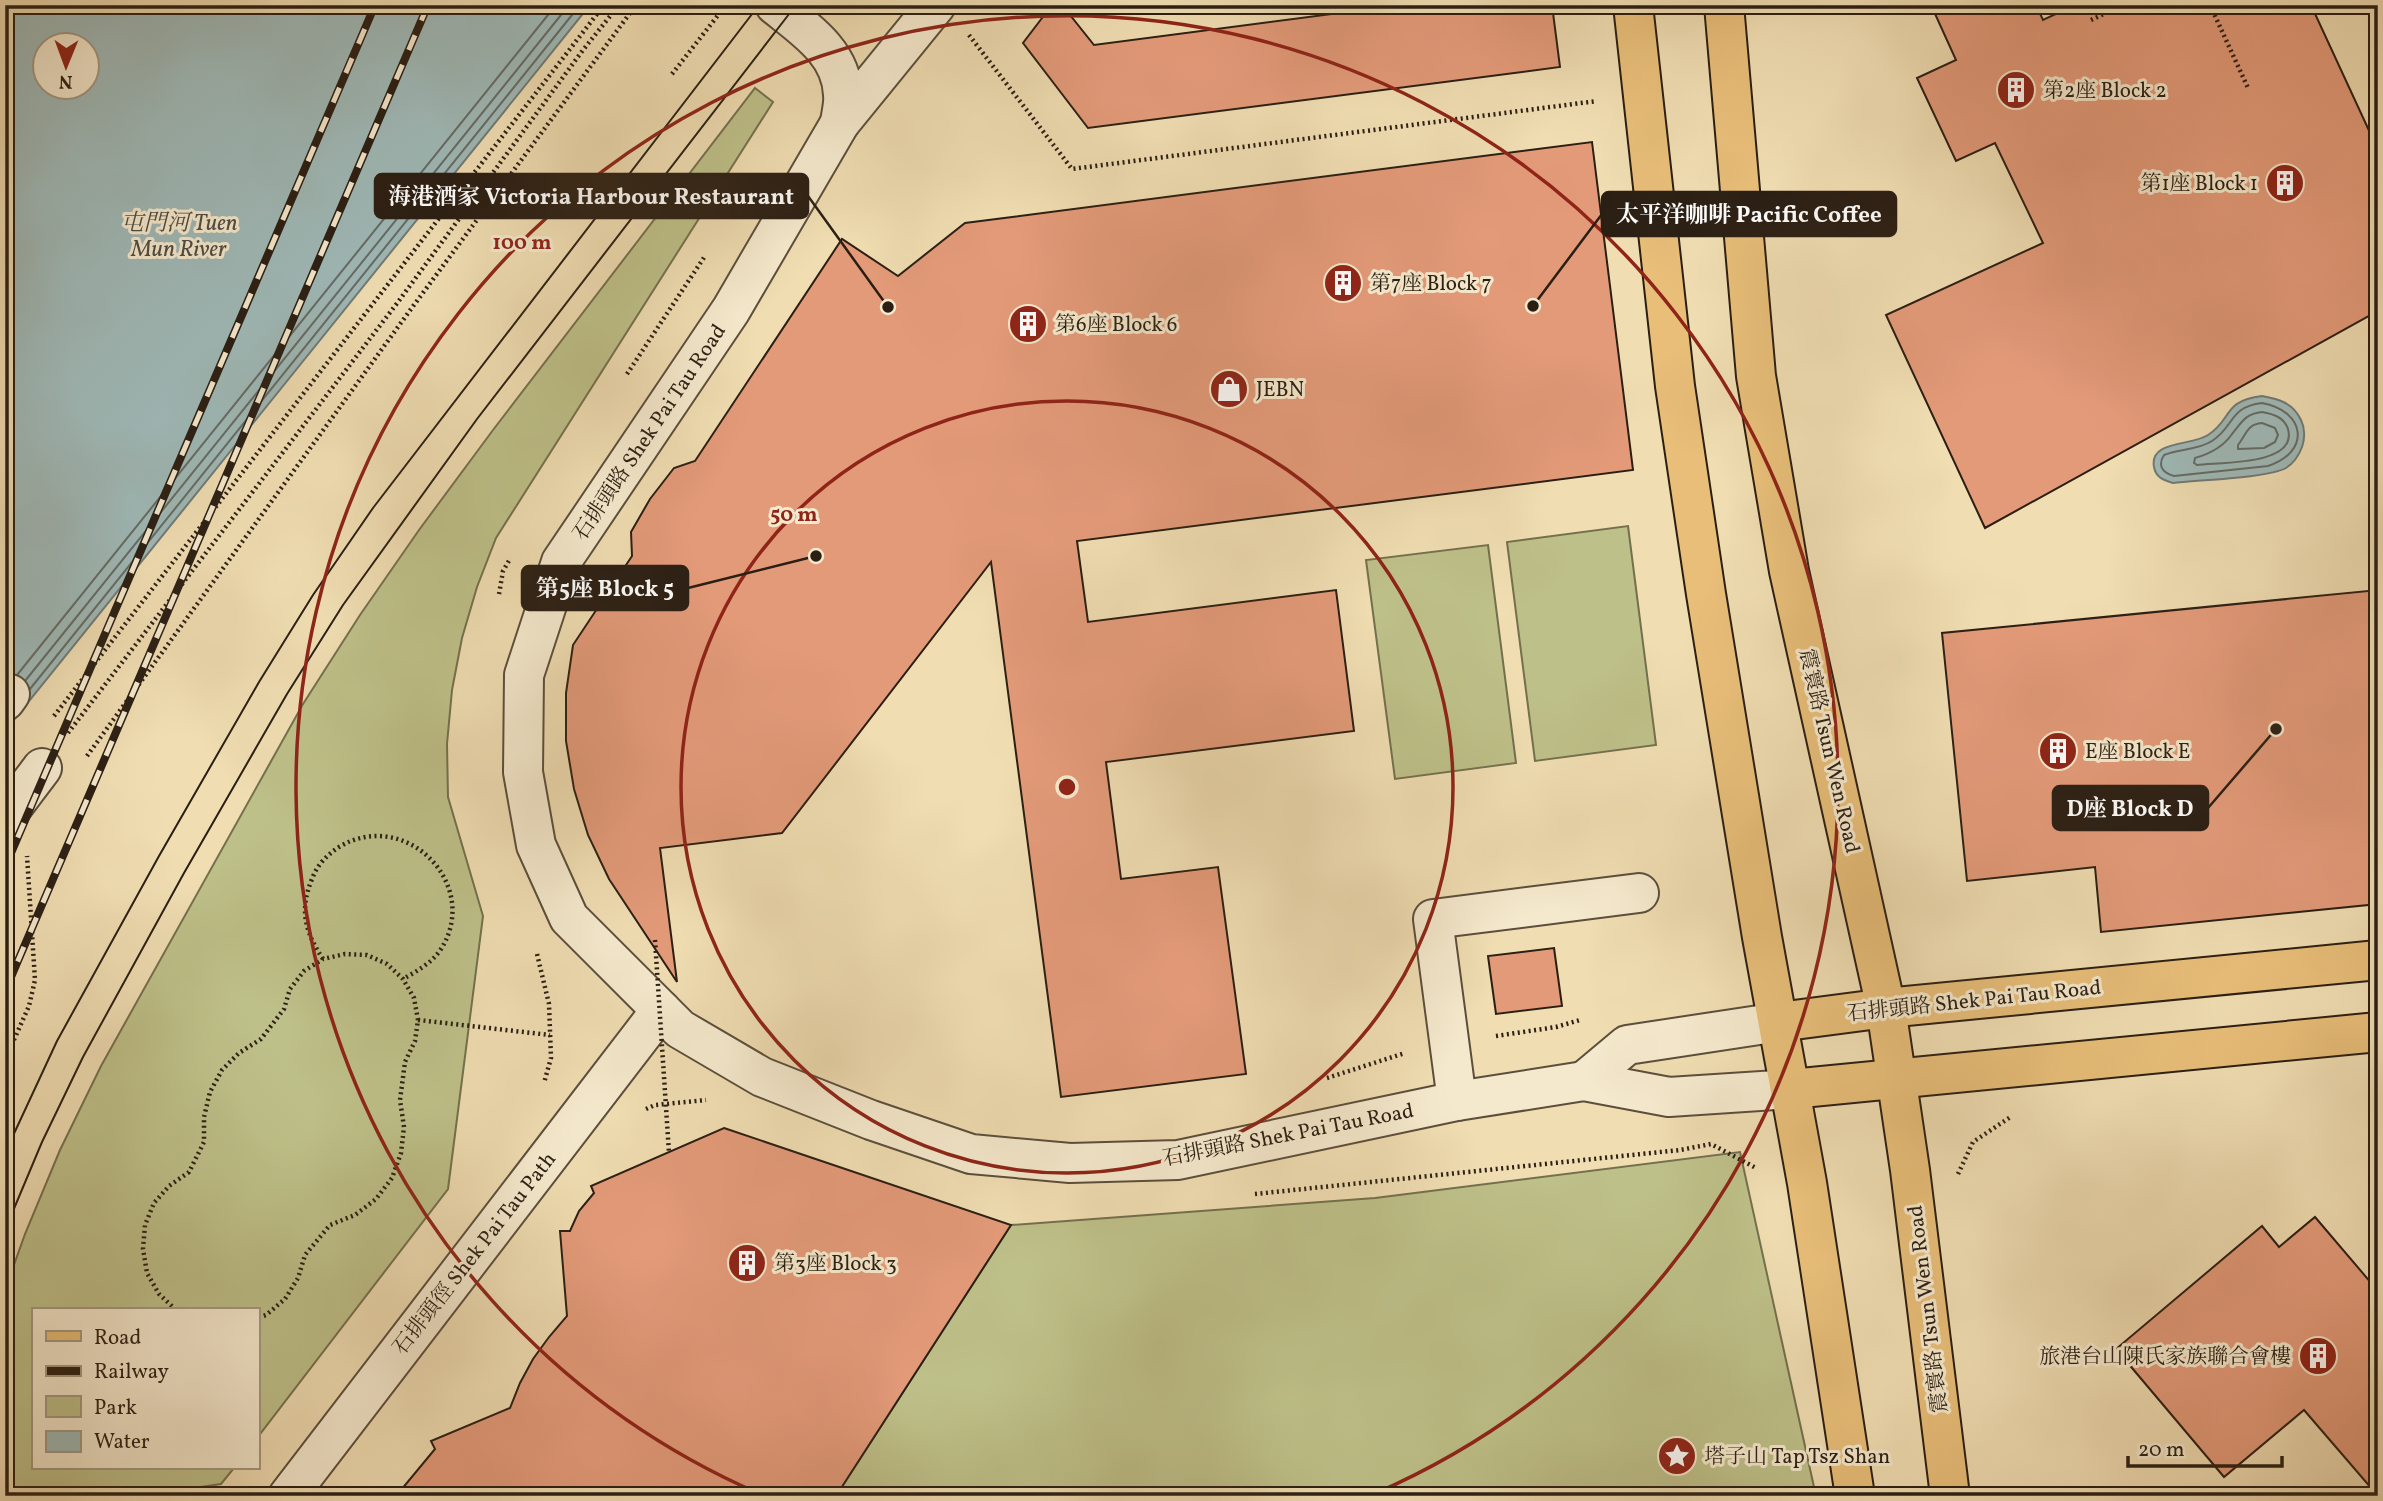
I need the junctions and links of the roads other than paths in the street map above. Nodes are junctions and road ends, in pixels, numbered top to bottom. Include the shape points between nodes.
1 (775, 5) edge
2 (1633, 5) edge
3 (1724, 5) edge
4 (934, 8) edge
5 (840, 123) junction
6 (42, 768) road end
7 (5, 817) edge
8 (1639, 893) dead end
9 (2378, 960) edge
10 (1886, 1008) junction
11 (661, 1010) junction
12 (1779, 1023) junction
13 (2378, 1032) edge
14 (1897, 1078) junction
15 (1584, 1081) junction
16 (1791, 1089) junction
17 (1457, 1101) junction
18 (288, 1496) edge
19 (1856, 1496) edge
20 (1950, 1496) edge

1 - 5 street via 831,55 841,75 844,97
2 - 12 main road via 1675,386
3 - 10 main road, 震寰路 Tsun Wen Road via 1756,376 1789,571
4 - 5 street, 石排頭路 Shek Pai Tau Road
5 - 11 street, 石排頭路 Shek Pai Tau Road via 731,310 561,562 524,675 523,772 536,845 569,918
6 - 7 street
8 - 17 street via 1433,919
9 - 10 main road, 石排頭路 Shek Pai Tau Road
10 - 12 main road, 石排頭路 Shek Pai Tau Road
10 - 14 main road, 震寰路 Tsun Wen Road
11 - 17 street, 石排頭路 Shek Pai Tau Road via 680,1029 762,1077 971,1154 1070,1163 1178,1160
11 - 18 street, 石排頭徑 Shek Pai Tau Path
12 - 15 street, 石排頭路 Shek Pai Tau Road via 1627,1045
12 - 16 main road
13 - 14 main road, 石排頭路 Shek Pai Tau Road
14 - 16 main road, 石排頭路 Shek Pai Tau Road
14 - 20 main road, 震寰路 Tsun Wen Road
15 - 16 street, 石排頭路 Shek Pai Tau Road via 1669,1097
15 - 17 street, 石排頭路 Shek Pai Tau Road
16 - 19 main road

